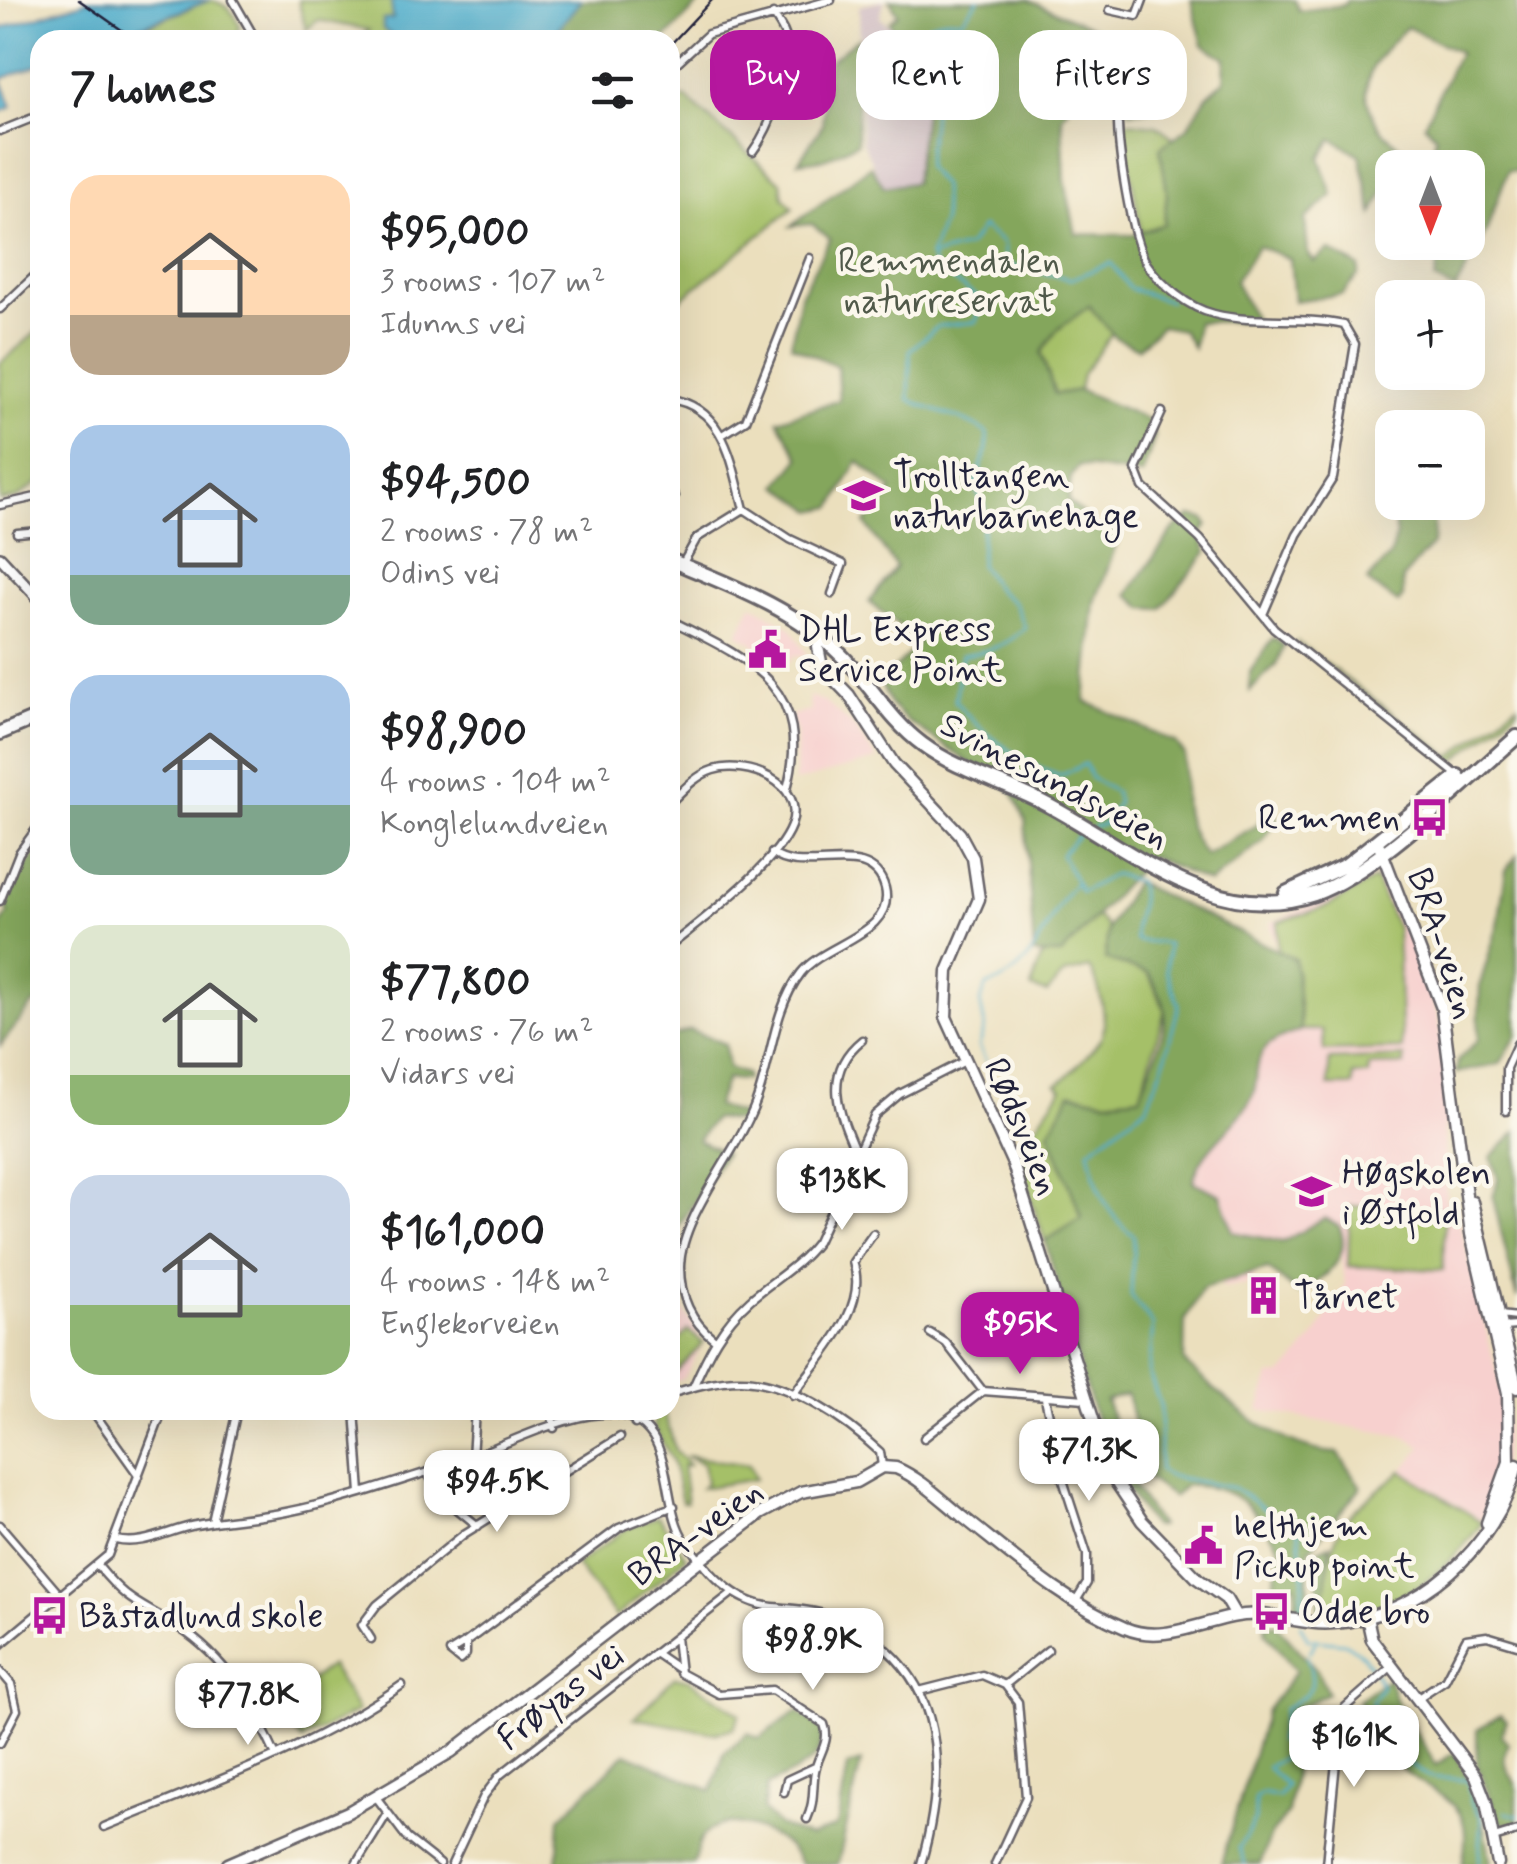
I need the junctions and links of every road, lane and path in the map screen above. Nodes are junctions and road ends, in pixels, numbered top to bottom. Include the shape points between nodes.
1 (233, 0) edge
2 (831, 0) edge
3 (1144, 0) edge
4 (1110, 10) dead end
5 (774, 14) junction
6 (250, 30) edge
7 (680, 59) edge
8 (30, 119) edge
9 (1119, 120) edge
10 (0, 130) edge
11 (753, 151) dead end
12 (810, 258) dead end
13 (30, 280) edge
14 (0, 309) edge
15 (680, 403) edge
16 (1162, 412) dead end
17 (722, 434) junction
18 (30, 498) edge
19 (0, 505) edge
20 (744, 510) junction
21 (30, 532) edge
22 (18, 533) dead end
23 (0, 557) edge
24 (680, 558) edge
25 (680, 565) edge
26 (30, 589) edge
27 (832, 594) dead end
28 (1264, 612) junction
29 (680, 625) edge
30 (828, 642) junction
31 (30, 720) edge
32 (0, 733) edge
33 (1517, 734) edge
34 (1458, 776) junction
35 (786, 791) junction
36 (680, 794) edge
37 (30, 838) edge
38 (1379, 847) junction
39 (772, 853) junction
40 (0, 901) edge
41 (680, 937) edge
42 (862, 1040) dead end
43 (1517, 1044) edge
44 (963, 1062) junction
45 (1506, 1110) dead end
46 (857, 1156) junction
47 (874, 1234) dead end
48 (1517, 1317) edge
49 (1496, 1319) junction
50 (1517, 1326) edge
51 (1504, 1328) junction
52 (930, 1333) dead end
53 (714, 1339) junction
54 (693, 1387) junction
55 (1517, 1388) edge
56 (680, 1391) edge
57 (982, 1391) junction
58 (793, 1395) junction
59 (1045, 1398) junction
60 (1085, 1398) junction
61 (99, 1420) edge
62 (159, 1420) edge
63 (235, 1420) edge
64 (356, 1420) edge
65 (474, 1420) edge
66 (553, 1420) edge
67 (584, 1420) edge
68 (624, 1420) edge
69 (639, 1420) edge
70 (636, 1424) junction
71 (554, 1428) junction
72 (620, 1437) dead end
73 (924, 1438) dead end
74 (472, 1458) junction
75 (1517, 1465) edge
76 (882, 1467) junction
77 (426, 1472) junction
78 (139, 1476) junction
79 (361, 1492) junction
80 (674, 1506) junction
81 (212, 1522) junction
82 (0, 1526) edge
83 (478, 1526) junction
84 (1481, 1538) junction
85 (116, 1540) junction
86 (701, 1559) junction
87 (98, 1566) junction
88 (732, 1593) junction
89 (60, 1594) junction
90 (1076, 1602) junction
91 (1236, 1616) junction
92 (1367, 1617) junction
93 (676, 1637) junction
94 (370, 1640) dead end
95 (466, 1642) dead end
96 (0, 1645) edge
97 (1517, 1645) edge
98 (1048, 1650) dead end
99 (656, 1653) junction
100 (676, 1668) junction
101 (1388, 1669) junction
102 (0, 1671) edge
103 (1004, 1684) junction
104 (402, 1685) dead end
105 (919, 1691) junction
106 (1418, 1698) junction
107 (0, 1742) edge
108 (276, 1756) junction
109 (815, 1766) junction
110 (784, 1792) dead end
111 (376, 1797) junction
112 (387, 1814) junction
113 (808, 1819) dead end
114 (104, 1827) dead end
115 (1517, 1831) edge
116 (1494, 1838) junction
117 (428, 1860) edge
118 (228, 1864) edge
119 (356, 1864) edge
120 (440, 1864) edge
121 (452, 1864) edge
122 (921, 1864) edge
123 (995, 1864) edge
124 (1326, 1864) edge
125 (1498, 1864) edge

1 - 6 street
2 - 5 street
3 - 4 street via 1138,16
5 - 7 street via 708,34
5 - 11 street via 786,34 787,55
8 - 10 street
9 - 28 street via 1141,249 1163,281 1204,311 1333,322 1344,325 1355,344 1330,485 1297,536
12 - 17 street via 746,420
13 - 14 street
15 - 17 street via 704,413
16 - 28 street via 1140,456 1139,482
17 - 20 street
18 - 19 street
20 - 24 street via 697,538
20 - 27 street via 843,564
21 - 22 street
23 - 26 street
25 - 30 highway via 759,599
28 - 34 street via 1288,640
29 - 35 street via 735,652 778,689 792,727
30 - 38 highway, Svinesundsveien via 923,744 1190,886 1239,898 1289,892
30 - 44 main road, Rødsveien via 818,647 821,662 973,858 979,901 948,971 944,1000
31 - 32 highway
33 - 34 highway, Svinesundsveien
33 - 38 highway, Svinesundsveien
34 - 38 highway, Svinesundsveien
35 - 36 street via 776,779 723,768
35 - 39 street via 791,825
37 - 40 street
38 - 49 main road, BRA-veien via 1442,1008 1471,1234
39 - 41 street
39 - 53 street via 792,865 868,864 879,875 886,904 879,922 825,951 790,987 756,1103 690,1227 680,1267 684,1292 690,1315
42 - 46 street via 844,1061 836,1088
43 - 45 street via 1506,1068
44 - 46 street via 888,1101
44 - 60 main road, Rødsveien via 1014,1164
46 - 53 street via 804,1260
47 - 58 street via 853,1262 859,1278 855,1301
48 - 49 street
49 - 51 main road, BRA-veien
49 - 84 main road, BRA-veien via 1511,1434 1505,1476
50 - 51 street
51 - 55 main road, BRA-veien
52 - 57 street
53 - 54 street
54 - 56 street
54 - 58 street via 743,1380
57 - 59 street
57 - 73 street
58 - 76 street via 871,1444
59 - 60 street
59 - 90 street via 1087,1554 1086,1583
60 - 91 main road, Rødsveien via 1125,1500
61 - 78 street
62 - 78 street
63 - 81 street
64 - 79 street
65 - 74 street
66 - 71 street
67 - 71 street
68 - 70 street
69 - 70 street
70 - 80 street via 664,1458
71 - 74 street
72 - 83 street
74 - 77 street
75 - 84 main road, BRA-veien via 1500,1512
76 - 86 main road, BRA-veien via 856,1482 781,1502
76 - 90 main road, BRA-veien via 903,1471
77 - 79 street
77 - 83 street via 441,1496
78 - 85 street
79 - 81 street
80 - 86 street via 682,1535
80 - 95 street via 619,1528
81 - 85 street via 136,1542
82 - 89 street
83 - 94 street via 377,1605 362,1625
84 - 92 main road, BRA-veien via 1426,1592
85 - 87 street
86 - 88 street
86 - 111 main road, BRA-veien via 494,1722
87 - 89 street
87 - 108 street via 127,1600 178,1626 228,1672 248,1694
88 - 93 street, Frøyas vei
88 - 105 street via 748,1603 833,1617 859,1630 894,1657
89 - 96 street
90 - 91 main road, BRA-veien via 1147,1634
91 - 92 main road, BRA-veien via 1332,1624
92 - 101 main road
93 - 99 street, Frøyas vei
93 - 100 street
97 - 106 street via 1488,1636 1466,1639 1444,1680
98 - 103 street
99 - 100 street
99 - 121 street, Frøyas vei via 500,1775
100 - 109 street via 719,1694 772,1690 804,1708 827,1732
101 - 106 main road
101 - 124 street via 1341,1711
102 - 107 street via 17,1710
103 - 105 street via 982,1675
103 - 123 street via 1022,1712 1026,1797
104 - 108 street
105 - 122 street via 938,1742 939,1769
106 - 116 main road via 1476,1776
108 - 114 street
109 - 110 street via 787,1780
109 - 113 street
111 - 112 street
111 - 118 main road, BRA-veien
112 - 117 street
112 - 119 street
115 - 116 street
116 - 125 main road
117 - 120 street

